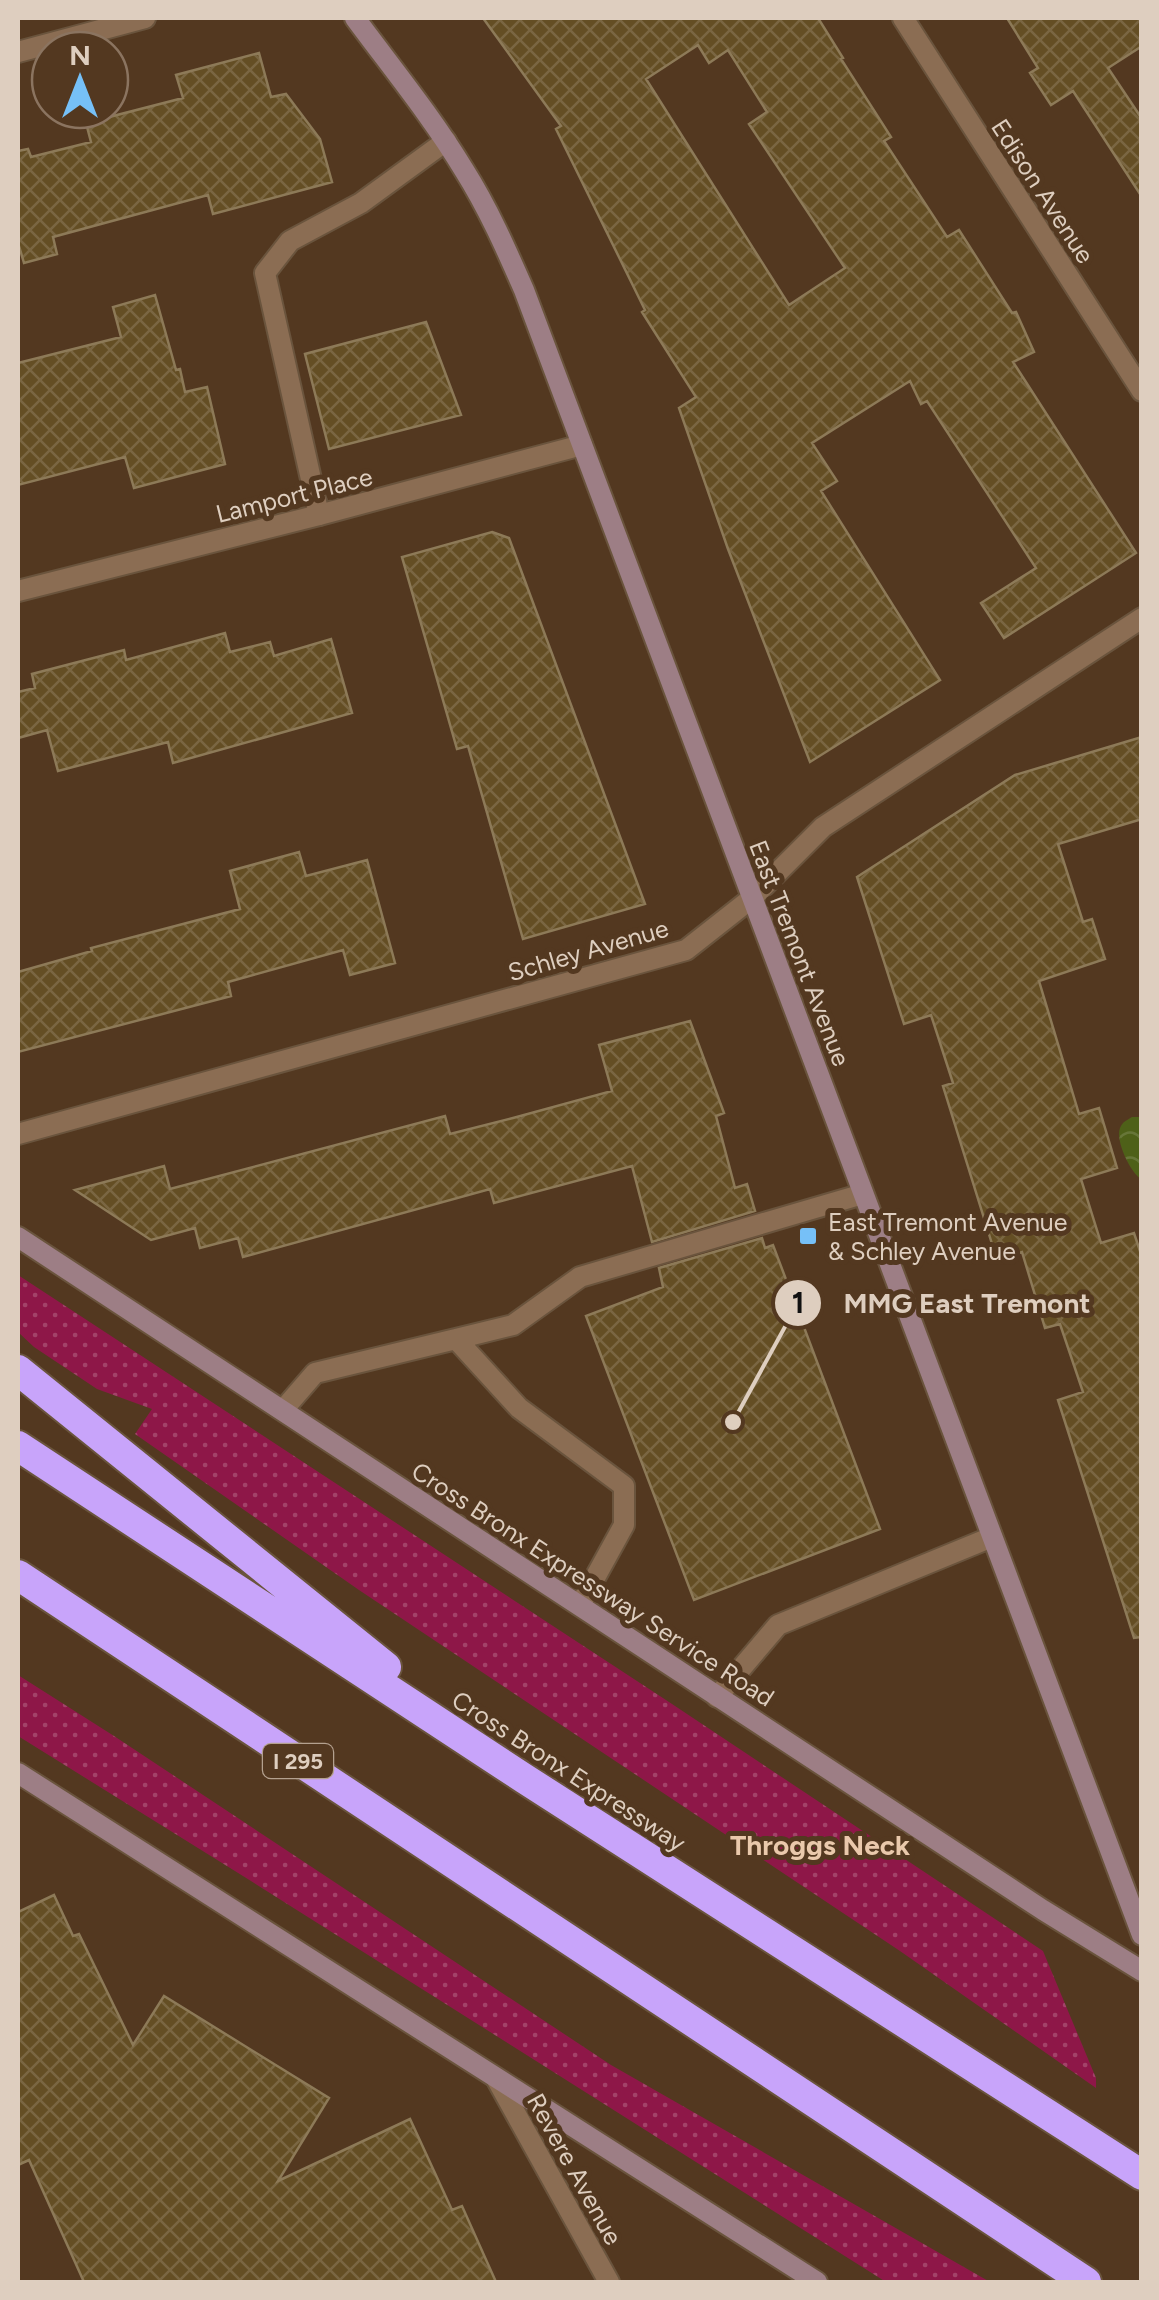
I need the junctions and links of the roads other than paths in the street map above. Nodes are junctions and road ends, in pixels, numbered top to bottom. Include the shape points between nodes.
1 (145, 18) edge
2 (355, 18) edge
3 (902, 18) edge
4 (18, 52) edge
5 (446, 141) junction
6 (1142, 391) edge
7 (582, 444) junction
8 (319, 516) junction
9 (18, 590) edge
10 (1142, 618) edge
11 (752, 898) junction
12 (18, 1134) edge
13 (864, 1194) junction
14 (18, 1237) edge
15 (456, 1339) junction
16 (18, 1370) edge
17 (283, 1410) junction
18 (18, 1446) edge
19 (992, 1538) junction
20 (26, 1582) edge
21 (580, 1605) junction
22 (717, 1697) junction
23 (18, 1773) edge
24 (525, 1779) junction
25 (1142, 1936) edge
26 (1142, 1971) edge
27 (498, 2080) junction
28 (1142, 2175) edge
29 (609, 2282) edge
30 (817, 2282) edge
31 (1086, 2282) edge

1 - 4 street
2 - 5 main road, East Tremont Avenue
3 - 6 street, Edison Avenue
5 - 7 main road, East Tremont Avenue via 506,249
5 - 8 street via 362,202 290,240 265,274
7 - 8 street, Lamport Place
7 - 11 main road, East Tremont Avenue
8 - 9 street, Lamport Place
10 - 11 street, Schley Avenue via 824,827
11 - 12 street, Schley Avenue via 686,950
11 - 13 main road, East Tremont Avenue
13 - 15 street via 580,1277 513,1325
13 - 19 main road, East Tremont Avenue
14 - 17 main road, Cross Bronx Expressway Service Road
15 - 17 street via 315,1373
15 - 21 street via 518,1408 624,1486 624,1525
16 - 24 highway
17 - 21 main road, Cross Bronx Expressway Service Road
18 - 24 highway, Cross Bronx Expressway
19 - 22 street via 778,1625
19 - 25 main road, East Tremont Avenue
20 - 31 highway, I 295
21 - 22 main road, Cross Bronx Expressway Service Road
22 - 26 main road, Cross Bronx Expressway Service Road
23 - 27 main road
24 - 28 highway, Cross Bronx Expressway
27 - 29 street, Revere Avenue
27 - 30 main road

